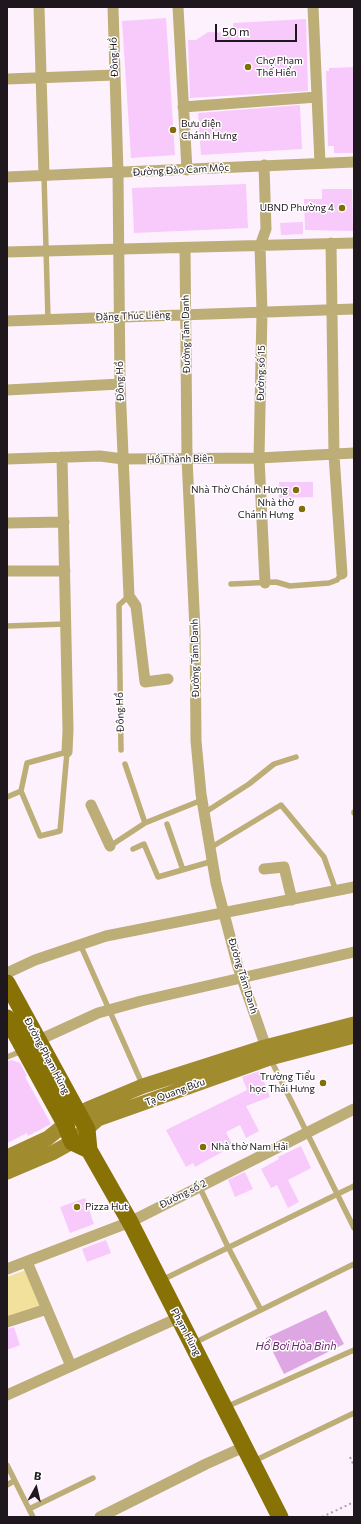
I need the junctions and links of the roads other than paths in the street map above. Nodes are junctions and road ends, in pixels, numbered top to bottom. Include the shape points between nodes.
1 (38, 7) edge
2 (113, 7) edge
3 (178, 7) edge
4 (313, 7) edge
5 (115, 75) junction
6 (41, 78) junction
7 (7, 79) edge
8 (316, 97) junction
9 (183, 107) junction
10 (354, 162) edge
11 (320, 164) junction
12 (264, 165) junction
13 (186, 170) junction
14 (118, 173) junction
15 (44, 175) junction
16 (7, 177) edge
17 (331, 243) junction
18 (354, 243) edge
19 (260, 246) junction
20 (185, 248) junction
21 (120, 249) junction
22 (46, 251) junction
23 (7, 252) edge
24 (334, 309) junction
25 (354, 309) edge
26 (262, 312) junction
27 (186, 314) junction
28 (120, 317) junction
29 (48, 320) junction
30 (7, 321) edge
31 (120, 384) junction
32 (7, 390) edge
33 (354, 453) edge
34 (334, 455) junction
35 (62, 457) junction
36 (187, 458) junction
37 (259, 458) junction
38 (7, 459) edge
39 (123, 459) junction
40 (64, 522) junction
41 (7, 523) edge
42 (7, 571) edge
43 (65, 571) junction
44 (342, 574) joint
45 (265, 583) junction
46 (231, 584) dead end
47 (129, 596) junction
48 (66, 624) junction
49 (7, 626) edge
50 (168, 679) dead end
51 (121, 750) dead end
52 (67, 752) junction
53 (296, 757) dead end
54 (125, 764) dead end
55 (22, 791) junction
56 (7, 797) edge
57 (202, 800) junction
58 (90, 805) dead end
59 (204, 813) junction
60 (145, 823) junction
61 (167, 824) dead end
62 (110, 846) joint
63 (210, 848) junction
64 (132, 849) dead end
65 (213, 861) junction
66 (264, 869) dead end
67 (183, 870) junction
68 (354, 887) edge
69 (336, 891) junction
70 (292, 900) junction
71 (224, 913) junction
72 (80, 944) junction
73 (354, 952) edge
74 (7, 973) edge
75 (242, 979) junction
76 (7, 983) edge
77 (109, 1010) junction
78 (7, 1018) edge
79 (354, 1024) edge
80 (354, 1036) edge
81 (39, 1040) junction
82 (25, 1050) junction
83 (268, 1052) junction
84 (7, 1057) edge
85 (143, 1086) junction
86 (354, 1109) edge
87 (78, 1114) junction
88 (65, 1124) junction
89 (87, 1129) junction
90 (306, 1133) junction
91 (72, 1142) junction
92 (89, 1150) junction
93 (7, 1157) edge
94 (7, 1172) edge
95 (199, 1186) junction
96 (354, 1186) edge
97 (338, 1194) junction
98 (130, 1222) junction
99 (354, 1228) edge
100 (228, 1247) junction
101 (27, 1262) junction
102 (354, 1264) edge
103 (7, 1269) edge
104 (160, 1280) junction
105 (47, 1309) junction
106 (261, 1310) junction
107 (178, 1318) junction
108 (7, 1322) edge
109 (192, 1344) junction
110 (354, 1350) edge
111 (71, 1366) junction
112 (7, 1394) edge
113 (225, 1407) junction
114 (354, 1413) edge
115 (249, 1454) junction
116 (7, 1465) edge
117 (93, 1478) dead end
118 (14, 1481) junction
119 (7, 1484) edge
120 (29, 1509) junction
121 (119, 1513) edge
122 (33, 1517) edge
123 (100, 1517) edge
124 (280, 1517) edge

1 - 6 street
2 - 5 street, Đông Hồ
3 - 9 street
4 - 8 street
5 - 6 street
5 - 14 street, Đông Hồ
6 - 7 street
6 - 15 street
8 - 9 street
8 - 11 street
9 - 13 street
10 - 11 street, Đường Đào Cam Mộc
11 - 12 street, Đường Đào Cam Mộc
12 - 13 street, Đường Đào Cam Mộc
12 - 19 street, Đường số 15 via 266,229
13 - 14 street, Đường Đào Cam Mộc
14 - 15 street, Đường Đào Cam Mộc
14 - 21 street, Đông Hồ
15 - 16 street, Đường Đào Cam Mộc
15 - 22 lane
17 - 18 street
17 - 19 street
17 - 24 street
19 - 20 street
19 - 26 street, Đường số 15
20 - 21 street
20 - 27 street, Đường Tám Danh
21 - 22 street
21 - 28 street, Đông Hồ
22 - 23 street
22 - 29 lane
24 - 25 street, Đặng Thúc Liêng
24 - 26 street, Đặng Thúc Liêng
24 - 34 street
26 - 27 street, Đặng Thúc Liêng
26 - 37 street, Đường số 15
27 - 28 street, Đặng Thúc Liêng
27 - 36 street, Đường Tám Danh
28 - 29 street, Đặng Thúc Liêng
28 - 31 street, Đông Hồ
29 - 30 street, Đặng Thúc Liêng
31 - 32 street
31 - 39 street, Đông Hồ
33 - 34 street, Hồ Thành Biên
34 - 37 street, Hồ Thành Biên
34 - 44 street
35 - 38 street, Hồ Thành Biên
35 - 39 street, Hồ Thành Biên via 100,456
35 - 40 street
36 - 37 street, Hồ Thành Biên
36 - 39 street, Hồ Thành Biên
36 - 57 street, Đường Tám Danh via 195,630 196,741
37 - 45 street, Đường số 15
39 - 47 street, Đông Hồ
40 - 41 street
40 - 43 street
42 - 43 street
43 - 48 street
44 - 45 lane via 337,580 329,583 290,586 276,582
45 - 46 lane
47 - 50 street via 136,606 145,682
47 - 51 lane, Đông Hồ via 119,605
48 - 49 lane
48 - 52 street
52 - 55 lane via 27,764
52 - 55 lane via 60,831 40,836
53 - 59 lane via 274,764 249,784
54 - 60 lane
55 - 56 lane
57 - 59 street, Đường Tám Danh
57 - 60 lane
58 - 62 street
59 - 63 street, Đường Tám Danh
60 - 62 lane
61 - 67 lane
63 - 65 street, Đường Tám Danh
63 - 69 lane via 281,805 324,857
64 - 67 lane via 144,844 158,877
65 - 67 lane
65 - 71 street, Đường Tám Danh
66 - 70 street via 284,867
68 - 69 street
69 - 70 street
70 - 71 street
71 - 72 street via 106,936
71 - 75 street, Đường Tám Danh
72 - 74 street
72 - 77 lane
73 - 75 street
75 - 77 street
75 - 83 street, Đường Tám Danh
76 - 81 main road, Đường Phạm Hùng
77 - 81 street
77 - 85 lane
78 - 82 main road, Đường Phạm Hùng
79 - 83 main road, Tạ Quang Bửu
80 - 83 main road, Tạ Quang Bửu
81 - 87 main road, Đường Phạm Hùng
82 - 84 lane
82 - 88 main road, Đường Phạm Hùng
83 - 85 main road, Tạ Quang Bửu
83 - 89 main road, Tạ Quang Bửu via 98,1119
83 - 90 lane
85 - 87 main road, Tạ Quang Bửu
86 - 90 street, Đường số 2
87 - 88 main road, Tạ Quang Bửu
87 - 89 main road, Đường Phạm Hùng
88 - 91 main road
88 - 93 main road, Tạ Quang Bửu via 37,1144
89 - 91 main road, Tạ Quang Bửu
89 - 92 main road, Phạm Hùng
90 - 95 street, Đường số 2
90 - 97 lane
91 - 92 main road
91 - 94 main road, Tạ Quang Bửu
92 - 98 main road, Phạm Hùng
95 - 98 street, Đường số 2
95 - 100 lane
96 - 97 lane
97 - 99 lane
97 - 100 lane
98 - 101 street, Đường số 2
98 - 104 main road, Phạm Hùng
100 - 104 lane
100 - 106 lane
101 - 103 street, Đường số 2
101 - 105 street
102 - 106 lane
104 - 107 main road, Phạm Hùng
105 - 108 street
105 - 111 street
106 - 109 lane
107 - 109 main road, Phạm Hùng
107 - 111 street
109 - 113 main road, Phạm Hùng
110 - 113 lane
111 - 112 street
113 - 115 main road, Phạm Hùng
114 - 115 lane
115 - 121 street via 206,1464
115 - 124 main road, Phạm Hùng
116 - 118 lane
117 - 120 lane
118 - 119 lane
118 - 120 lane
120 - 122 lane
121 - 123 street

